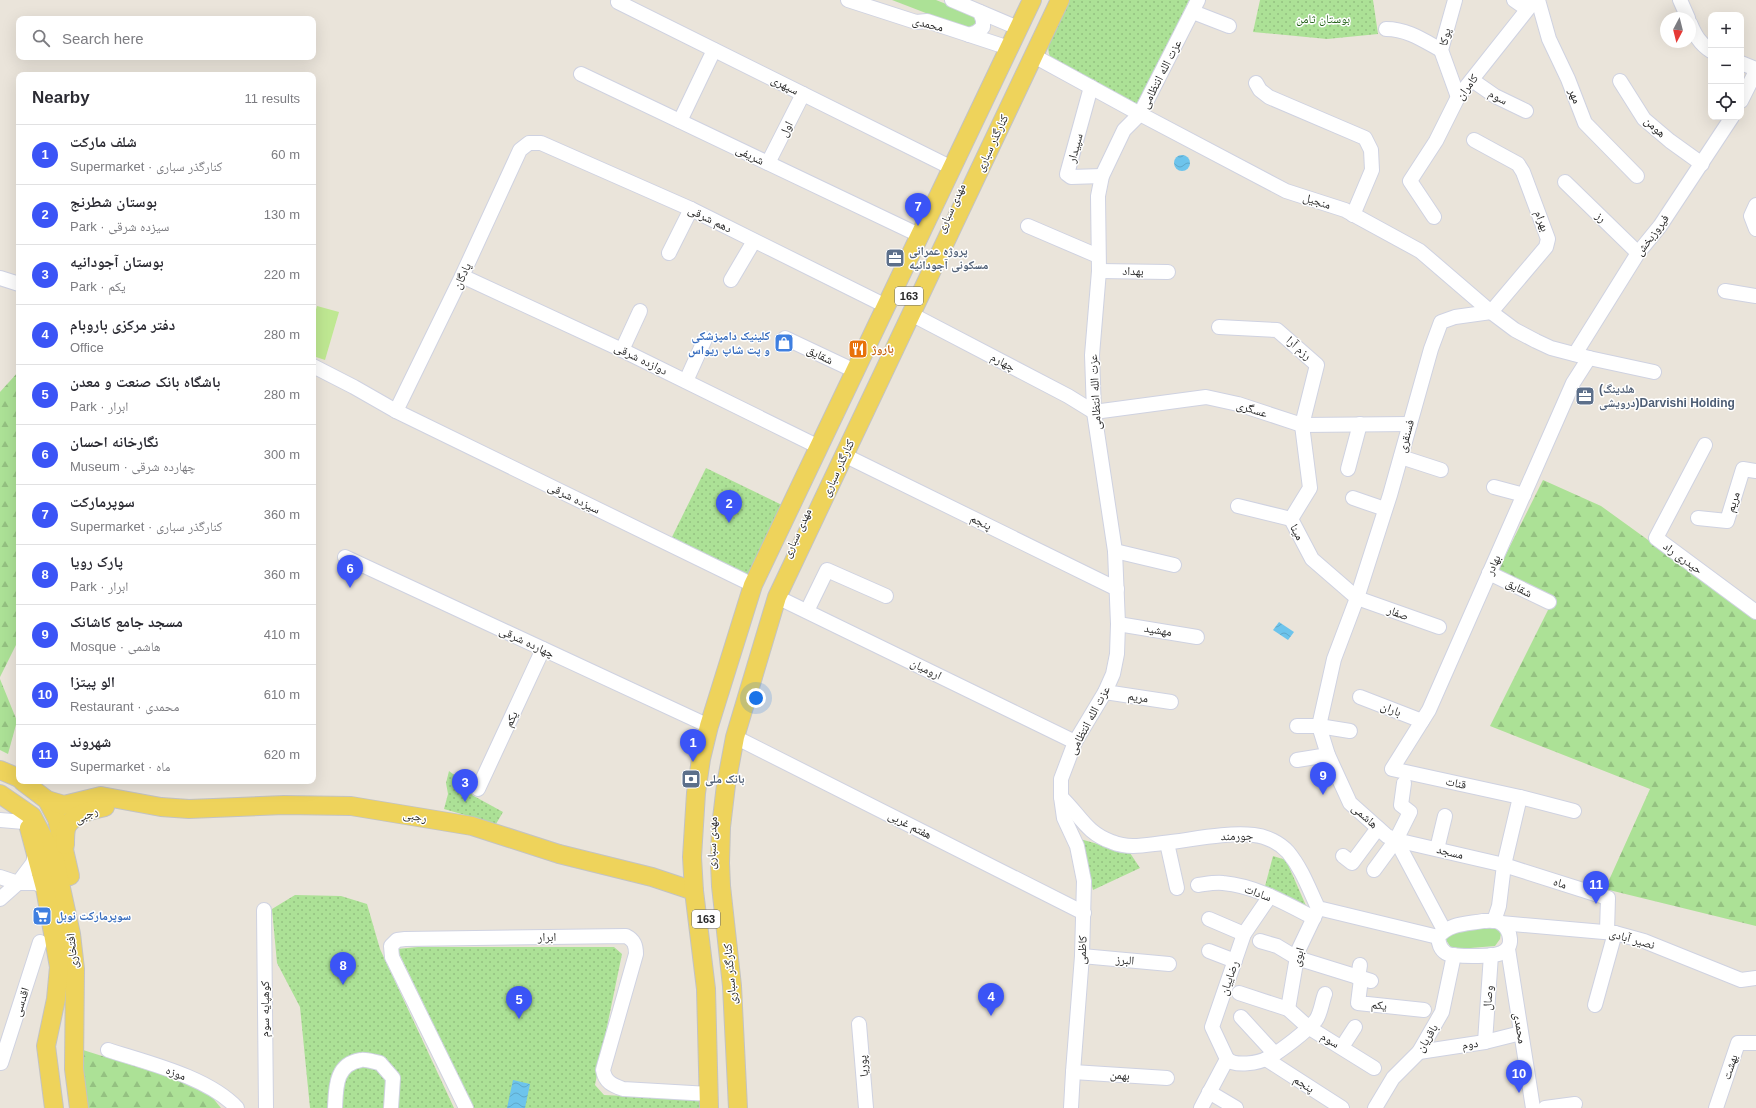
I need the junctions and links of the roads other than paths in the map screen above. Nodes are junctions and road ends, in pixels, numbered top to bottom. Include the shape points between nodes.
1 (848, 0) edge
2 (876, 0) edge
3 (952, 0) edge
4 (1032, 0) edge
5 (1041, 0) edge
6 (1049, 0) edge
7 (1060, 0) edge
8 (1455, 0) edge
9 (1514, 0) edge
10 (1538, 0) edge
11 (1680, 0) edge
12 (618, 2) dead end
13 (1531, 5) edge
14 (1195, 6) edge
15 (980, 12) junction
16 (1685, 12) edge
17 (927, 21) junction
18 (1229, 26) dead end
19 (1386, 29) dead end
20 (1025, 31) junction
21 (969, 35) junction
22 (1696, 37) edge
23 (1708, 49) edge
24 (714, 50) junction
25 (1441, 50) junction
26 (1021, 52) junction
27 (1744, 64) edge
28 (1756, 70) edge
29 (581, 74) dead end
30 (1472, 80) junction
31 (1620, 81) dead end
32 (1256, 83) dead end
33 (1091, 87) junction
34 (803, 94) junction
35 (1744, 94) edge
36 (1458, 96) junction
37 (1526, 111) dead end
38 (1140, 114) junction
39 (1730, 120) edge
40 (680, 121) junction
41 (1474, 140) dead end
42 (529, 143) joint
43 (768, 163) junction
44 (1702, 164) junction
45 (952, 168) junction
46 (1102, 176) junction
47 (1637, 176) dead end
48 (1565, 182) dead end
49 (1756, 206) edge
50 (691, 209) junction
51 (1353, 215) junction
52 (1434, 216) dead end
53 (1028, 226) dead end
54 (1756, 229) edge
55 (920, 235) junction
56 (754, 241) junction
57 (668, 253) dead end
58 (1638, 253) junction
59 (1098, 256) junction
60 (1099, 271) junction
61 (1168, 272) dead end
62 (462, 276) junction
63 (0, 278) edge
64 (731, 280) dead end
65 (16, 283) edge
66 (1725, 291) dead end
67 (1756, 296) edge
68 (886, 306) junction
69 (640, 311) dead end
70 (1491, 312) junction
71 (911, 314) junction
72 (1219, 326) dead end
73 (785, 338) dead end
74 (705, 339) dead end
75 (622, 350) junction
76 (1575, 354) junction
77 (1589, 358) junction
78 (316, 368) edge
79 (855, 371) junction
80 (1654, 372) dead end
81 (686, 381) junction
82 (396, 411) junction
83 (1094, 412) junction
84 (1360, 424) junction
85 (1410, 424) junction
86 (1302, 425) junction
87 (1705, 445) dead end
88 (819, 447) junction
89 (844, 455) junction
90 (1401, 457) junction
91 (1348, 470) dead end
92 (1441, 470) dead end
93 (1756, 471) edge
94 (1494, 487) dead end
95 (1524, 495) junction
96 (1353, 498) dead end
97 (1238, 506) dead end
98 (1385, 509) junction
99 (1698, 518) dead end
100 (1291, 519) junction
101 (1115, 552) junction
102 (345, 557) dead end
103 (1174, 565) dead end
104 (1489, 573) junction
105 (1118, 589) junction
106 (765, 591) junction
107 (886, 596) dead end
108 (1357, 598) junction
109 (1548, 602) dead end
110 (807, 611) junction
111 (1756, 612) edge
112 (1118, 624) junction
113 (1439, 627) dead end
114 (1197, 637) dead end
115 (543, 649) junction
116 (1105, 692) junction
117 (1360, 697) dead end
118 (1171, 702) dead end
119 (1422, 721) junction
120 (1297, 726) dead end
121 (1319, 726) junction
122 (1350, 731) dead end
123 (721, 732) junction
124 (1075, 742) junction
125 (1328, 755) junction
126 (1297, 760) dead end
127 (1392, 769) joint
128 (0, 770) edge
129 (16, 777) edge
130 (1404, 783) dead end
131 (26, 784) edge
132 (478, 789) dead end
133 (0, 794) edge
134 (1061, 797) junction
135 (1520, 797) junction
136 (47, 800) junction
137 (127, 801) junction
138 (0, 806) edge
139 (1574, 811) dead end
140 (1445, 816) dead end
141 (0, 820) edge
142 (24, 822) junction
143 (1378, 828) junction
144 (1396, 840) junction
145 (1166, 843) junction
146 (64, 848) junction
147 (1437, 849) junction
148 (36, 850) junction
149 (1343, 856) dead end
150 (1504, 865) junction
151 (1374, 870) dead end
152 (0, 877) edge
153 (18, 883) junction
154 (1198, 885) dead end
155 (45, 888) junction
156 (1177, 888) dead end
157 (694, 891) junction
158 (1270, 896) junction
159 (0, 899) edge
160 (264, 910) dead end
161 (1084, 913) junction
162 (1316, 913) junction
163 (1209, 919) dead end
164 (1498, 922) junction
165 (1611, 932) junction
166 (1441, 933) junction
167 (1244, 934) junction
168 (1260, 941) dead end
169 (40, 942) dead end
170 (1508, 949) junction
171 (1209, 952) dead end
172 (1454, 955) junction
173 (1491, 955) junction
174 (1082, 956) junction
175 (1296, 958) junction
176 (1235, 961) junction
177 (1168, 964) dead end
178 (1756, 978) edge
179 (1239, 993) dead end
180 (1325, 994) dead end
181 (1595, 1005) dead end
182 (1288, 1009) junction
183 (1424, 1010) dead end
184 (1241, 1017) dead end
185 (859, 1024) dead end
186 (1308, 1027) junction
187 (1355, 1027) dead end
188 (1521, 1033) junction
189 (75, 1038) junction
190 (1485, 1042) junction
191 (1756, 1043) edge
192 (1342, 1047) junction
193 (108, 1050) dead end
194 (1419, 1052) junction
195 (1271, 1056) junction
196 (1226, 1061) junction
197 (0, 1063) edge
198 (48, 1068) junction
199 (1374, 1068) dead end
200 (74, 1069) junction
201 (1073, 1072) junction
202 (1167, 1078) dead end
203 (1209, 1092) junction
204 (712, 1103) edge
205 (1575, 1104) dead end
206 (54, 1108) edge
207 (79, 1108) edge
208 (237, 1108) edge
209 (266, 1108) edge
210 (335, 1108) edge
211 (391, 1108) edge
212 (466, 1108) edge
213 (728, 1108) edge
214 (738, 1108) edge
215 (866, 1108) edge
216 (1071, 1108) edge
217 (1201, 1108) edge
218 (1236, 1108) edge
219 (1342, 1108) edge
220 (1374, 1108) edge
221 (1532, 1108) edge
222 (1545, 1108) edge
223 (1716, 1108) edge

1 - 17 street, محمدی via 916,22
2 - 17 street via 919,13
3 - 15 street
4 - 20 main road, کنارگذر سباری
5 - 20 main road
6 - 20 main road
7 - 26 main road, کنارگذر سباری
8 - 25 street, پوکا
9 - 13 street
10 - 47 street, مهر via 1549,39 1585,123
11 - 16 street
12 - 24 street, سپهری
13 - 30 street, کامران
14 - 18 street
14 - 38 street, عزت الله انتظامی
15 - 20 street
15 - 21 street via 983,27
17 - 21 street, محمدی
19 - 25 street via 1407,32
20 - 26 main road, کنارگذر سباری
21 - 26 street, محمدی
22 - 23 street
24 - 34 street, سپهری
24 - 40 street
25 - 36 street, پوکا
26 - 33 street, منجیل
26 - 45 main road, کنارگذر سباری
26 - 71 main road, کنارگذر سباری
26 - 106 main road, مهدی سباری / 163
27 - 28 street
28 - 35 street
29 - 40 street, شریفی
30 - 36 street, کامران
30 - 37 street, سوم via 1494,96
31 - 44 street, هومن via 1644,119
32 - 51 street via 1269,97 1365,138 1371,150 1372,170
33 - 38 street, منجیل
33 - 46 street, سپیدار via 1068,174 1071,177
34 - 43 street, اول
34 - 45 street, سپهری
36 - 52 street, کامران via 1436,141 1410,181
38 - 46 street, عزت الله انتظامی via 1124,130
38 - 51 street, منجیل via 1286,191 1345,210
39 - 44 street, فیروزبخش
40 - 43 street, شریفی
41 - 70 street, بهرام via 1518,164 1548,239 1546,247
42 - 50 street, دهم شرقی via 541,143
42 - 62 street, پادگان via 520,150
43 - 55 street, شریفی
44 - 58 street, فیروزبخش via 1660,226
45 - 55 main road, کنارگذر سباری
46 - 59 street, عزت الله انتظامی via 1098,196
48 - 58 street, رز
49 - 54 street via 1751,216
50 - 56 street, دهم شرقی
50 - 57 street
51 - 70 street, منجیل via 1420,251
53 - 59 street
55 - 68 main road, کنارگذر سباری
56 - 64 street
56 - 68 street, دهم شرقی
58 - 76 street, فیروزبخش
59 - 60 street, عزت الله انتظامی
60 - 61 street, بهداد
60 - 83 street, عزت الله انتظامی via 1092,355
62 - 75 street, دوازده شرقی
62 - 82 street, پادگان
63 - 65 street
66 - 67 street
68 - 79 main road, کنارگذر سباری
69 - 75 street
70 - 76 street, منجیل via 1515,330 1536,341
70 - 85 street, فسنقری via 1455,317 1441,322
71 - 83 street, چهارم
71 - 89 main road, کنارگذر سباری
72 - 86 street, رزم آرا via 1277,330 1317,364
73 - 79 street, شقایق
74 - 81 street
75 - 81 street, دوازده شرقی
76 - 77 street, منجیل
77 - 80 street
77 - 95 street, بهادر via 1573,383
78 - 82 street, سیزده شرقی
79 - 88 main road, کنارگذر سباری
81 - 88 street, دوازده شرقی
82 - 106 street, سیزده شرقی
83 - 86 street, عسگری via 1206,397 1238,404
83 - 101 street, عزت الله انتظامی
84 - 85 street, عسگری
84 - 86 street, عسگری
84 - 91 street
85 - 90 street, فسنقری
86 - 100 street, مینا via 1310,488
87 - 111 street, حیدری راد via 1656,538
88 - 106 main road, کنارگذر سباری
89 - 105 street, پنجم
89 - 106 main road, کنارگذر سباری
90 - 92 street
90 - 98 street, فسنقری
93 - 99 street, مریم via 1743,469 1727,521
94 - 95 street
95 - 104 street, بهادر
96 - 98 street
97 - 100 street
98 - 108 street, فسنقری
100 - 108 street, مینا via 1312,559
101 - 103 street
101 - 105 street, عزت الله انتظامی
102 - 115 street, چهارده شرقی
104 - 109 street, شقایق
104 - 119 street, بهادر
105 - 112 street, عزت الله انتظامی
106 - 110 street, ارومیان
106 - 123 main road, کنارگذر سباری
106 - 123 main road, کنارگذر سباری
107 - 110 street via 827,570
108 - 113 street, صفار
108 - 121 street, هاشمی via 1334,659
110 - 124 street, ارومیان
112 - 114 street, مهشید
112 - 116 street, عزت الله انتظامی via 1117,654 1113,674
115 - 123 street, چهارده شرقی
115 - 132 street, یکم
116 - 118 street, مریم
116 - 124 street, عزت الله انتظامی
117 - 119 street, باران
119 - 127 street, بهادر
120 - 121 street
121 - 122 street
121 - 125 street, هاشمی
123 - 157 main road, کنارگذر سباری via 701,759 695,800 692,857
123 - 161 street, هفتم غربی
123 - 204 main road, 163 via 711,761 702,826 702,889 714,988
123 - 213 main road, مهدی سباری / 163 via 710,857 722,987
123 - 214 main road, کنارگذر سباری via 721,886 732,986
124 - 134 street, عزت الله انتظامی via 1061,778
125 - 126 street
125 - 143 street, هاشمی via 1350,803
127 - 135 street, قنات
128 - 129 main road
130 - 144 street via 1401,805 1410,812
131 - 136 main road
133 - 189 main road, افتخاری via 32,816 55,860 71,934 75,969
134 - 145 street, جورمند via 1087,828 1106,840 1130,847
134 - 161 street, کاظمی via 1064,818 1080,854 1084,881
135 - 139 street, قنات
135 - 150 street
136 - 137 main road, رجبی via 64,805 101,796
136 - 146 main road via 57,819
137 - 146 main road, رجبی via 75,817 68,824
137 - 157 main road, رجبی via 189,809 284,805 351,806 393,812 472,826 559,854 652,877
138 - 142 main road, افتخاری
140 - 147 street
141 - 142 street
142 - 148 main road, افتخاری via 30,828
143 - 144 street, هاشمی
143 - 149 street via 1352,863
144 - 147 street, مسجد
144 - 151 street
144 - 166 street, هاشمی
145 - 156 street
145 - 162 street, جورمند via 1254,834 1273,840 1287,851 1304,875
146 - 189 main road via 79,926 82,968
147 - 150 street, مسجد
148 - 153 street via 33,864
148 - 155 main road, افتخاری
150 - 164 street
150 - 165 street, ماه via 1608,898
152 - 153 street
153 - 155 street via 36,883
153 - 159 street
154 - 158 street, سادات via 1222,882
155 - 198 main road, افتخاری via 59,967 56,999 46,1046
157 - 204 main road, کنارگذر سباری via 706,989
158 - 162 street, سادات
158 - 167 street, رضاییان
160 - 209 street, کوهپایه سوم
161 - 174 street, کاظمی
162 - 166 street
162 - 175 street, ابوی
163 - 167 street
164 - 165 street, نصیر آبادی
164 - 166 street, نصیر آبادی via 1483,921 1453,926
164 - 170 street, محمدی via 1509,933
165 - 178 street, نصیر آبادی via 1644,941 1741,980
165 - 181 street
166 - 172 street, هاشمی via 1440,947 1447,954
167 - 176 street, رضاییان
168 - 175 street, یکم via 1277,946
169 - 197 street, اقدسی
170 - 173 street
170 - 188 street, محمدی
171 - 176 street
172 - 173 street
172 - 194 street, باقریان via 1442,1012
173 - 190 street, وصال
174 - 177 street, البرز
174 - 201 street, کاظمی
175 - 182 street, ابوی
175 - 183 street, یکم via 1362,976 1358,1003
176 - 196 street, رضاییان via 1212,1027
179 - 182 street
180 - 186 street via 1317,1019
182 - 186 street, سوم
184 - 195 street, پنجم
185 - 215 street, پوریا
186 - 192 street, سوم
186 - 195 street
187 - 192 street
188 - 190 street, دوم
188 - 221 street, محمدی
189 - 200 main road, افتخاری
190 - 194 street, دوم
191 - 223 street, بهشت via 1738,1043
192 - 199 street, سوم
193 - 208 street, موزه via 209,1086
194 - 220 street, باقریان via 1393,1078
195 - 196 street via 1240,1064
195 - 219 street, پنجم
196 - 203 street
198 - 200 main road via 54,1062 64,1062
198 - 206 main road, افتخاری
200 - 207 main road, افتخاری
201 - 202 street, بهمن
201 - 216 street, کاظمی
203 - 217 street
203 - 218 street
204 - 212 street, ابرار via 623,1089 611,1085 604,1077 603,1070 636,954 636,946 632,939 626,936 397,940 392,946 392,957
205 - 222 street
210 - 211 street via 336,1081 346,1066 361,1060 380,1062 393,1078

